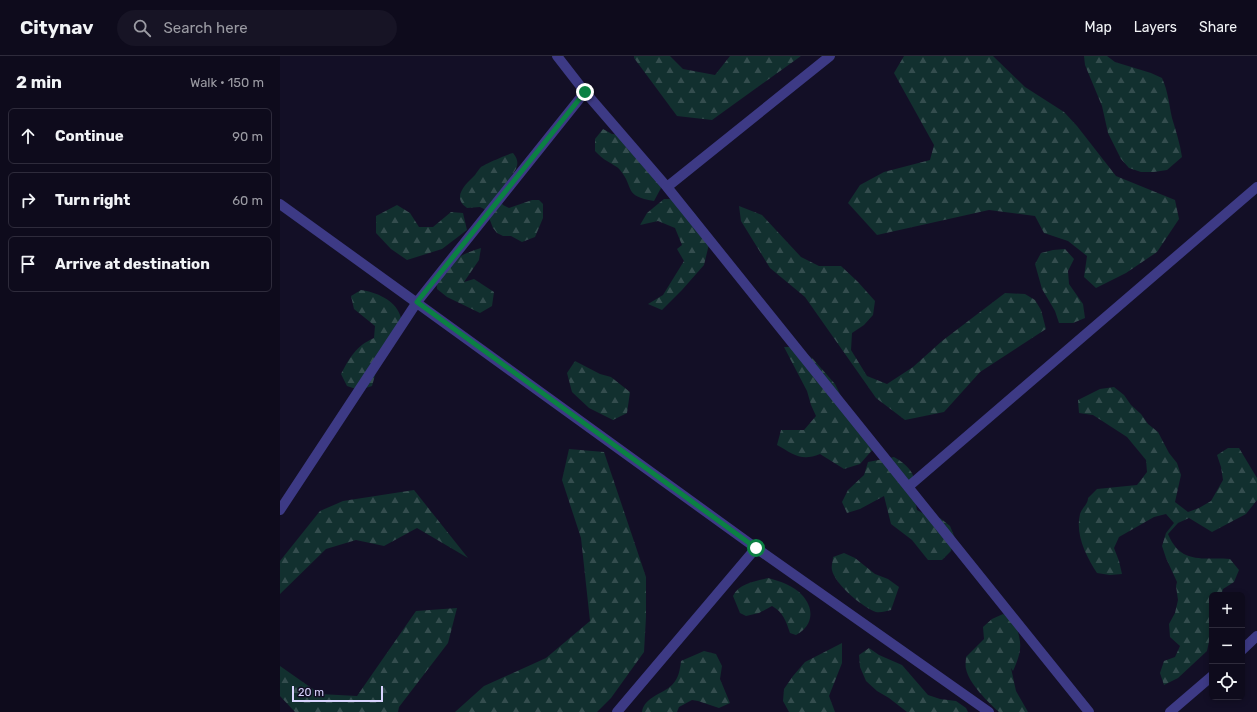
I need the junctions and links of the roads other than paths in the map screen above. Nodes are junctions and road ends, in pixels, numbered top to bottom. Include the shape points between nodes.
1 (557, 56) edge
2 (830, 56) edge
3 (585, 92) junction
4 (666, 187) junction
5 (1257, 187) edge
6 (280, 204) edge
7 (417, 302) junction
8 (908, 487) junction
9 (280, 510) edge
10 (756, 548) junction
11 (1257, 636) edge
12 (1245, 647) edge
13 (1209, 679) edge
14 (617, 712) edge
15 (989, 712) edge
16 (1089, 712) edge
17 (1170, 712) edge

1 - 3 street
2 - 4 street
3 - 4 street
3 - 7 street
4 - 8 street
5 - 8 street
6 - 7 street
7 - 9 street
7 - 10 street
8 - 16 street
10 - 14 street
10 - 15 street
11 - 12 street
13 - 17 street

